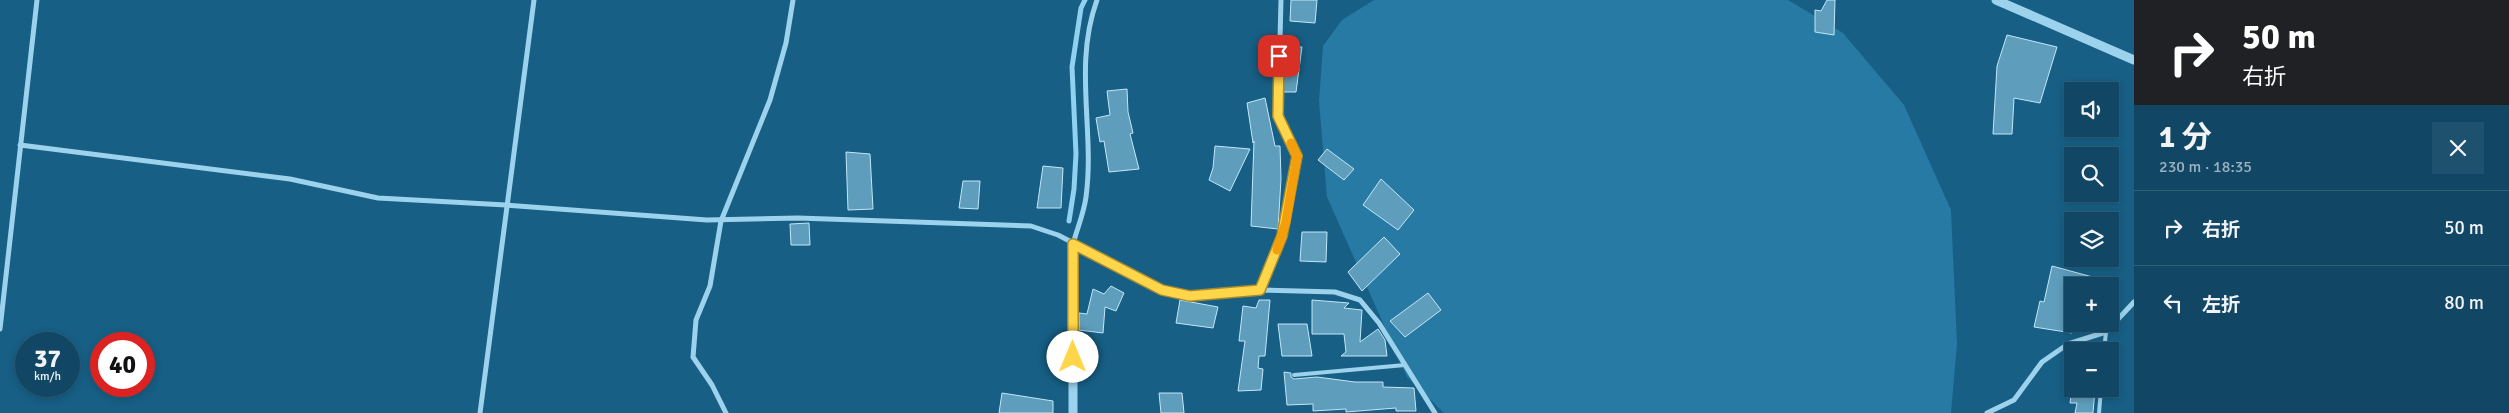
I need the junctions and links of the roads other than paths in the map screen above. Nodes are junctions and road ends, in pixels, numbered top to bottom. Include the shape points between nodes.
1 (37, 0) edge
2 (534, 0) edge
3 (793, 0) edge
4 (1097, 0) edge
5 (1281, 0) edge
6 (1996, 0) edge
7 (2134, 60) edge
8 (20, 145) junction
9 (506, 205) junction
10 (721, 221) junction
11 (1073, 244) junction
12 (1260, 290) junction
13 (2134, 302) edge
14 (2119, 318) edge
15 (0, 329) edge
16 (2106, 332) joint
17 (2105, 342) edge
18 (1405, 365) junction
19 (1294, 375) dead end
20 (2100, 397) edge
21 (480, 413) edge
22 (726, 413) edge
23 (1073, 413) edge
24 (1434, 413) edge
25 (1987, 413) edge
26 (2099, 413) edge

1 - 8 street
2 - 9 street
3 - 10 street via 786,43 770,100
4 - 11 street via 1084,70 1088,136 1086,196
5 - 12 street via 1278,116 1297,156 1282,236
6 - 7 street
8 - 9 street via 290,179 378,198
8 - 15 street
9 - 10 street
9 - 21 street
10 - 11 street via 798,218 1031,226
10 - 22 street via 710,286 696,320 693,357
11 - 12 street via 1162,290 1190,296
11 - 23 street
12 - 18 street via 1335,292 1360,300 1380,323
13 - 14 street
16 - 17 lane
16 - 25 street via 2068,344 2042,362 2014,400
18 - 19 lane
18 - 24 street
20 - 26 lane

